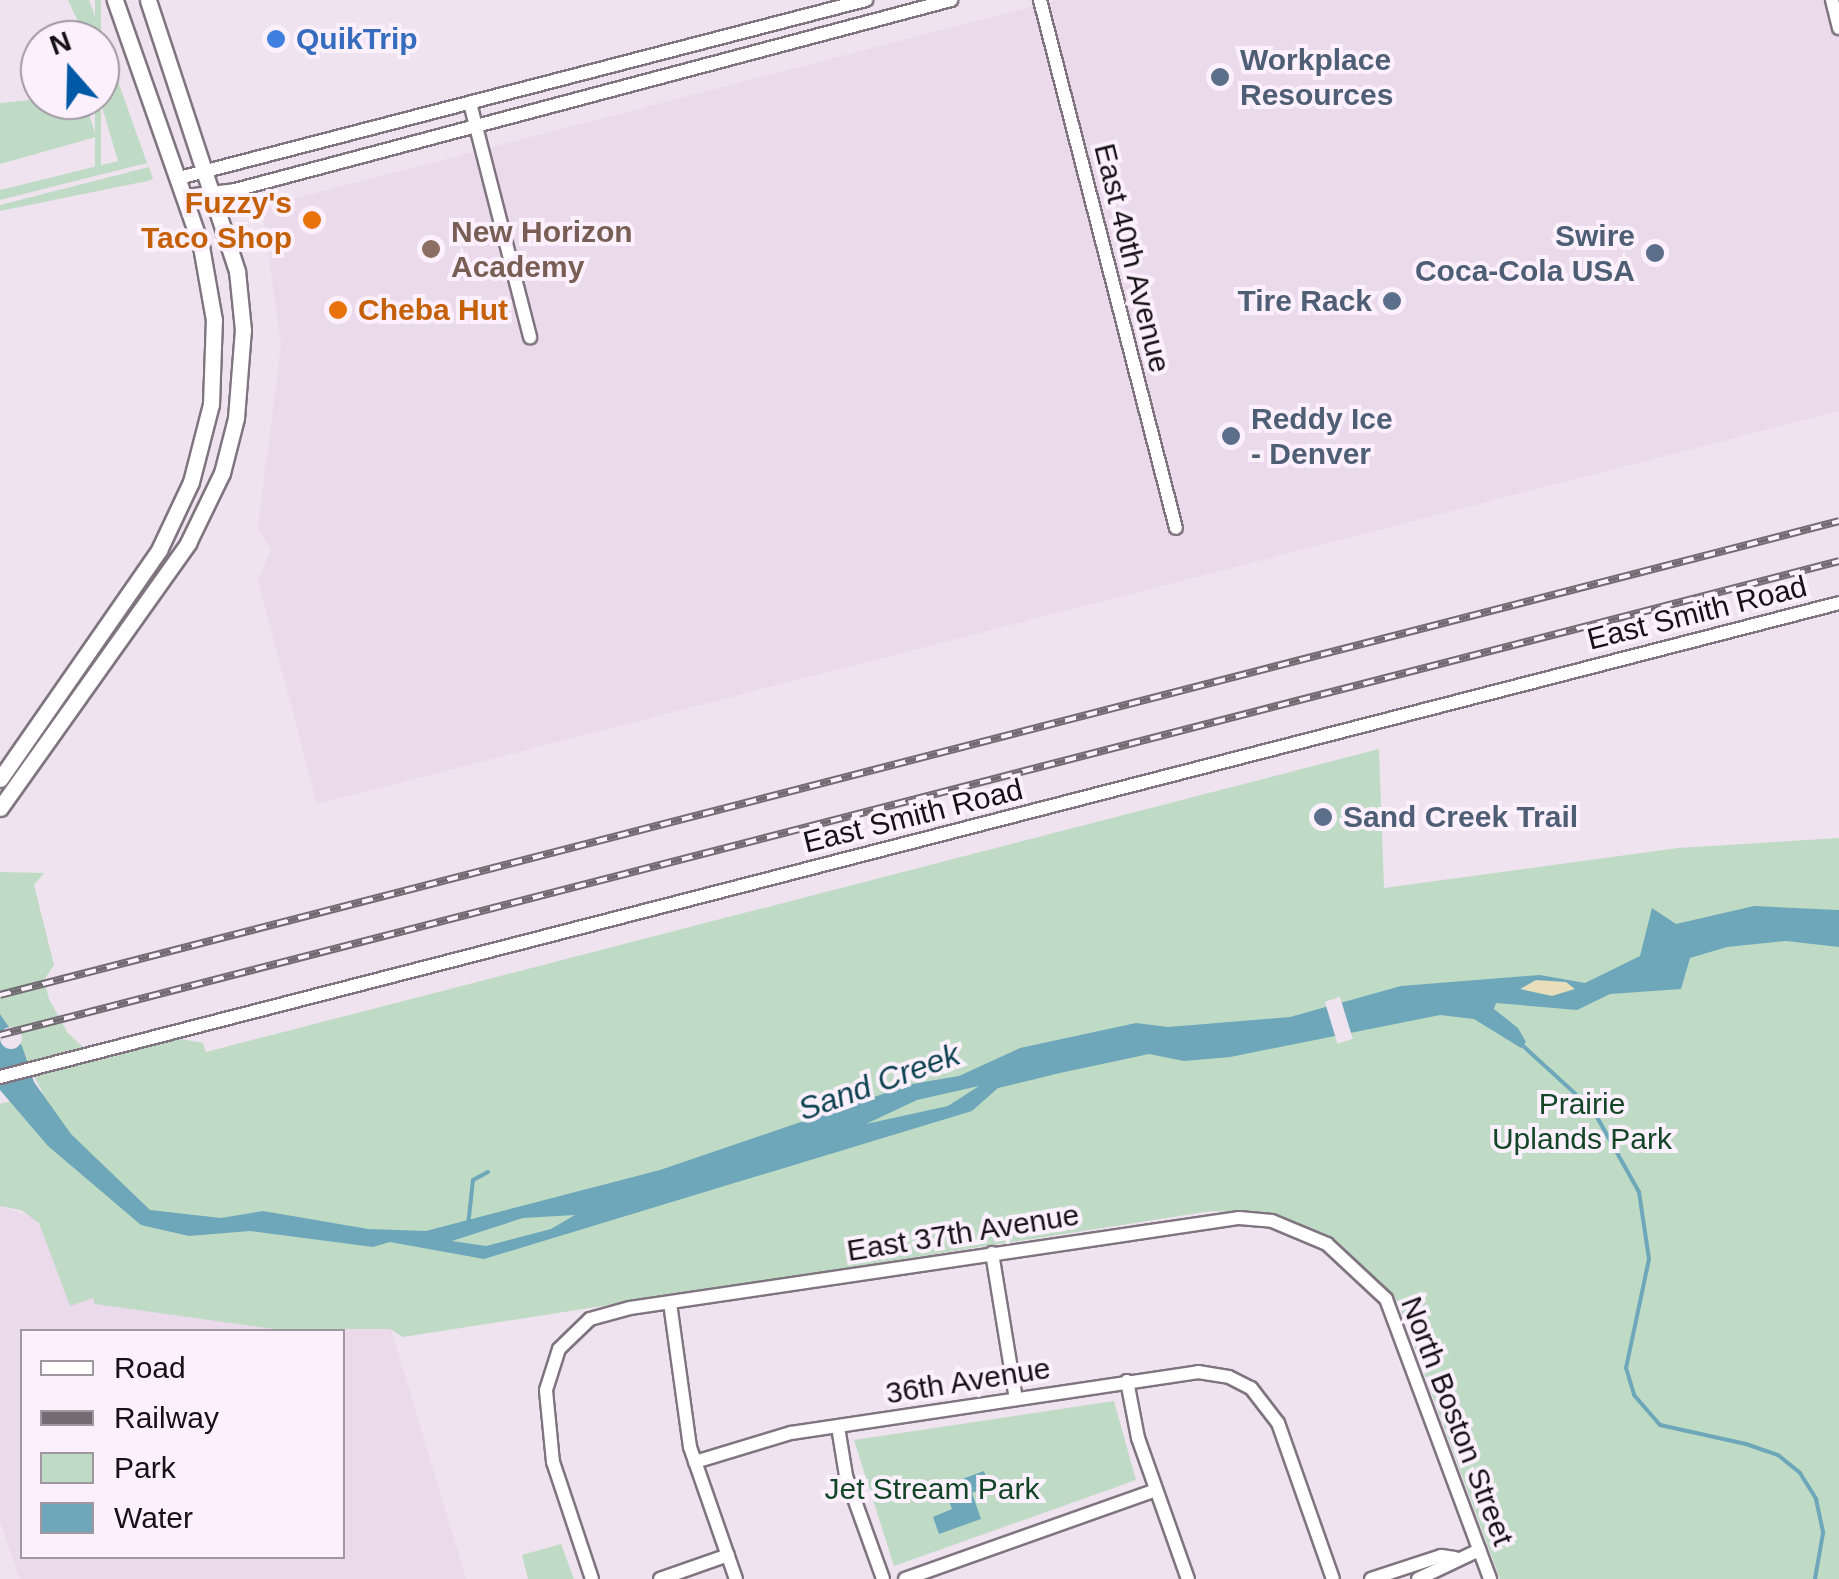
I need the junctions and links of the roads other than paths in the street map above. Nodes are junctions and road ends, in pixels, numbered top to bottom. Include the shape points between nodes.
1 (115, 0) edge
2 (148, 0) edge
3 (866, 0) edge
4 (951, 0) edge
5 (1040, 0) edge
6 (1832, 0) edge
7 (801, 16) junction
8 (1839, 28) edge
9 (806, 38) junction
10 (470, 102) junction
11 (475, 124) junction
12 (209, 170) junction
13 (179, 178) junction
14 (216, 192) junction
15 (186, 196) junction
16 (530, 337) dead end
17 (1176, 528) dead end
18 (1839, 603) edge
19 (0, 779) edge
20 (0, 808) edge
21 (0, 1077) edge
22 (1328, 1244) joint
23 (992, 1252) junction
24 (670, 1303) junction
25 (1127, 1381) junction
26 (1016, 1398) junction
27 (838, 1426) junction
28 (694, 1462) junction
29 (1156, 1490) junction
30 (1479, 1550) junction
31 (728, 1555) junction
32 (1454, 1558) junction
33 (592, 1579) edge
34 (660, 1579) edge
35 (736, 1579) edge
36 (883, 1579) edge
37 (905, 1579) edge
38 (1188, 1579) edge
39 (1333, 1579) edge
40 (1371, 1579) edge
41 (1418, 1579) edge
42 (1490, 1579) edge

1 - 13 main road
2 - 12 main road
3 - 7 street
4 - 9 street
5 - 17 street, East 40th Avenue
6 - 8 street
7 - 9 street
7 - 10 street
9 - 11 street
10 - 11 street
10 - 12 street
11 - 14 street
11 - 16 street
12 - 13 street
12 - 14 main road
13 - 15 main road
14 - 15 street
14 - 20 main road via 237,271 243,330 240,394 222,473 168,576
15 - 19 main road via 206,268 215,346 210,404 190,482 159,550
18 - 21 street, East Smith Road
22 - 23 street, East 37th Avenue via 1272,1221 1239,1218
22 - 30 street, North Boston Street via 1370,1278 1400,1327
23 - 24 street, East 37th Avenue
23 - 26 street
24 - 28 street
24 - 33 street, East 37th Avenue via 602,1314 559,1349 546,1390 553,1462
25 - 26 street, 36th Avenue
25 - 29 street
25 - 39 street, 36th Avenue via 1198,1372 1251,1388 1278,1423
26 - 27 street, 36th Avenue
27 - 28 street, 36th Avenue
27 - 36 street via 846,1476
28 - 31 street
29 - 37 street
29 - 38 street
30 - 32 street
30 - 42 street, North Boston Street
31 - 34 street
31 - 35 street
32 - 40 street via 1441,1556
32 - 41 street

